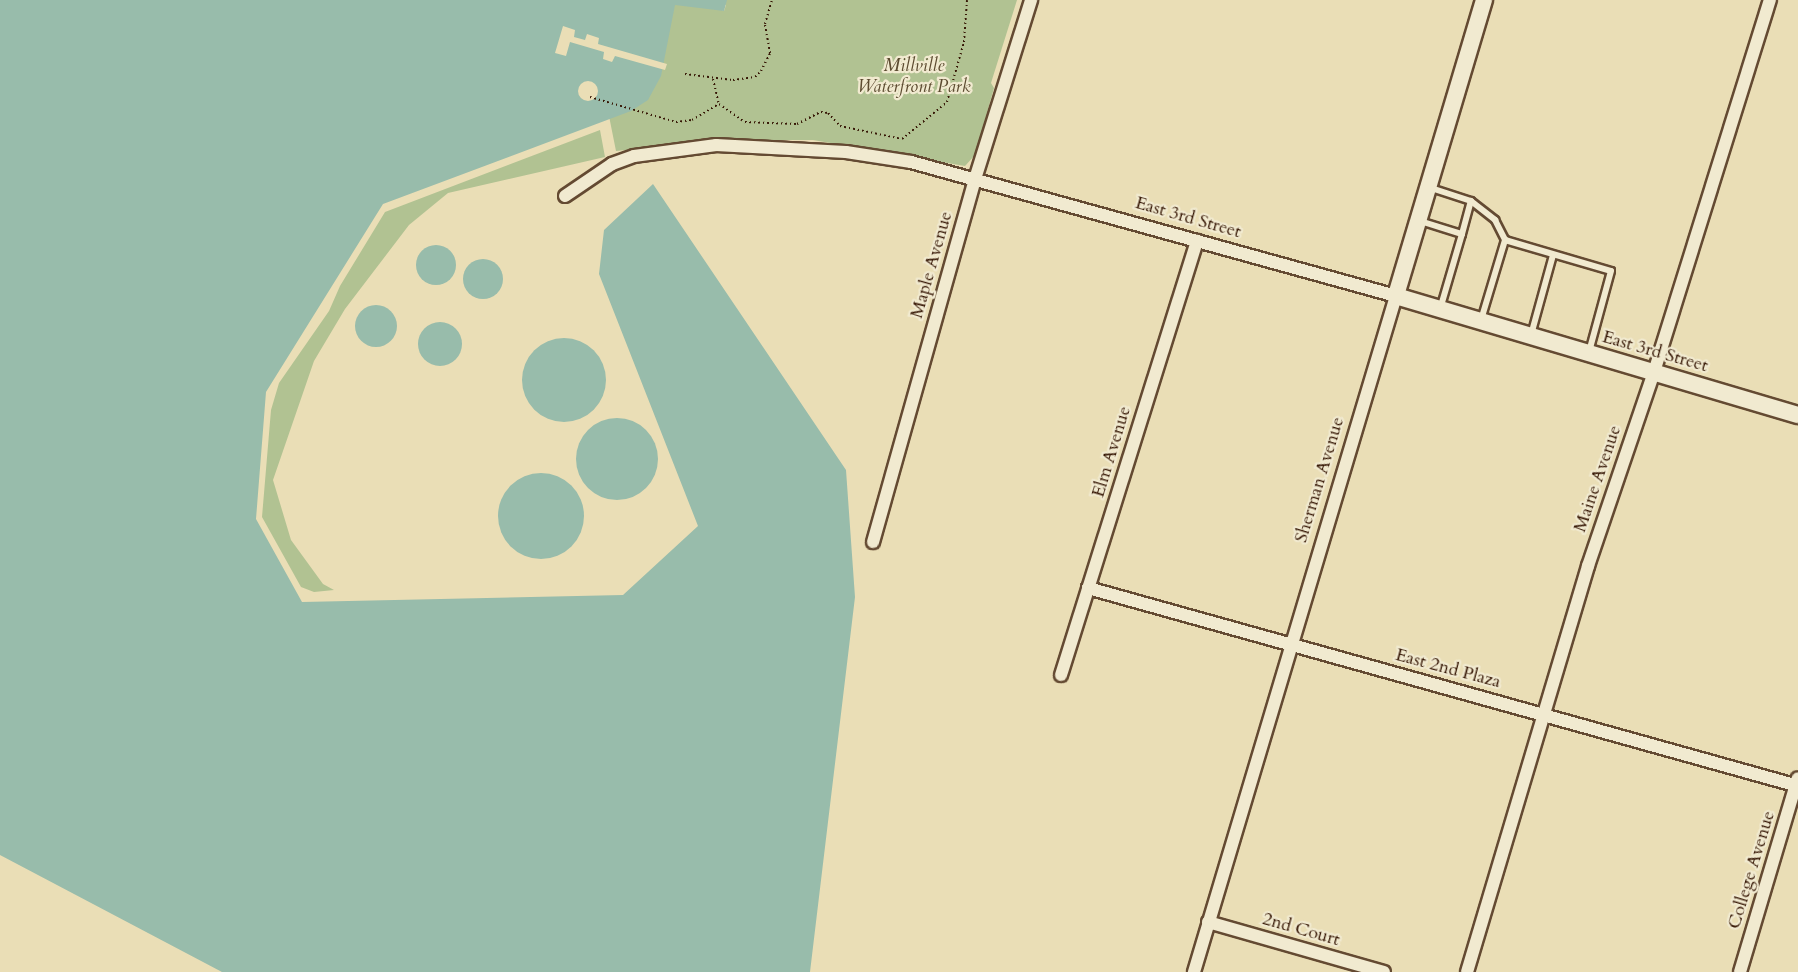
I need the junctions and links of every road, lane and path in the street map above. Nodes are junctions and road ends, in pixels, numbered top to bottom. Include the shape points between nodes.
1 (772, 0) edge
2 (967, 0) edge
3 (1031, 0) edge
4 (1484, 0) edge
5 (1770, 0) edge
6 (685, 74) dead end
7 (713, 79) junction
8 (590, 97) dead end
9 (719, 104) junction
10 (975, 179) junction
11 (1429, 188) junction
12 (565, 196) dead end
13 (1471, 201) junction
14 (1418, 221) junction
15 (1462, 234) junction
16 (1505, 240) junction
17 (1197, 241) junction
18 (1553, 255) junction
19 (1396, 296) junction
20 (1440, 309) junction
21 (1480, 321) junction
22 (1531, 336) junction
23 (1589, 353) junction
24 (1654, 372) junction
25 (1798, 415) edge
26 (873, 542) dead end
27 (1088, 588) junction
28 (1290, 645) junction
29 (1061, 675) dead end
30 (1544, 714) junction
31 (1797, 783) edge
32 (1208, 922) junction
33 (1194, 972) edge
34 (1384, 972) edge
35 (1467, 972) edge
36 (1740, 972) edge

1 - 7 path via 765,24 770,53 761,71 746,80
2 - 9 path via 964,42 947,102 902,139 840,126 828,113 821,112 797,124 745,122
3 - 10 street, Maple Avenue
4 - 11 street, Sherman Avenue
5 - 24 street, Maine Avenue
6 - 7 path
7 - 9 path
8 - 9 path via 676,122 692,120
10 - 12 street, East 3rd Street via 884,157 809,148 716,145 634,156 612,164
10 - 17 street, East 3rd Street
10 - 26 street, Maple Avenue
11 - 13 lane
11 - 14 street, Sherman Avenue
13 - 15 lane
13 - 16 lane via 1495,220
14 - 15 lane
14 - 19 street, Sherman Avenue
15 - 20 lane
16 - 18 lane
16 - 21 lane
17 - 19 street, East 3rd Street
17 - 27 street, Elm Avenue
18 - 22 lane
18 - 23 lane via 1611,272
19 - 20 street, East 3rd Street
19 - 28 street, Sherman Avenue
20 - 21 street, East 3rd Street
21 - 22 street, East 3rd Street
22 - 23 street, East 3rd Street
23 - 24 street, East 3rd Street
24 - 25 street, East 3rd Street
24 - 30 street, Maine Avenue via 1588,566
27 - 28 street, East 2nd Plaza
27 - 29 street, Elm Avenue
28 - 30 street, East 2nd Plaza
28 - 32 street, Sherman Avenue
30 - 31 street, East 2nd Plaza
30 - 35 street, Maine Avenue
31 - 36 street, College Avenue
32 - 33 street, Sherman Avenue
32 - 34 street, 2nd Court

